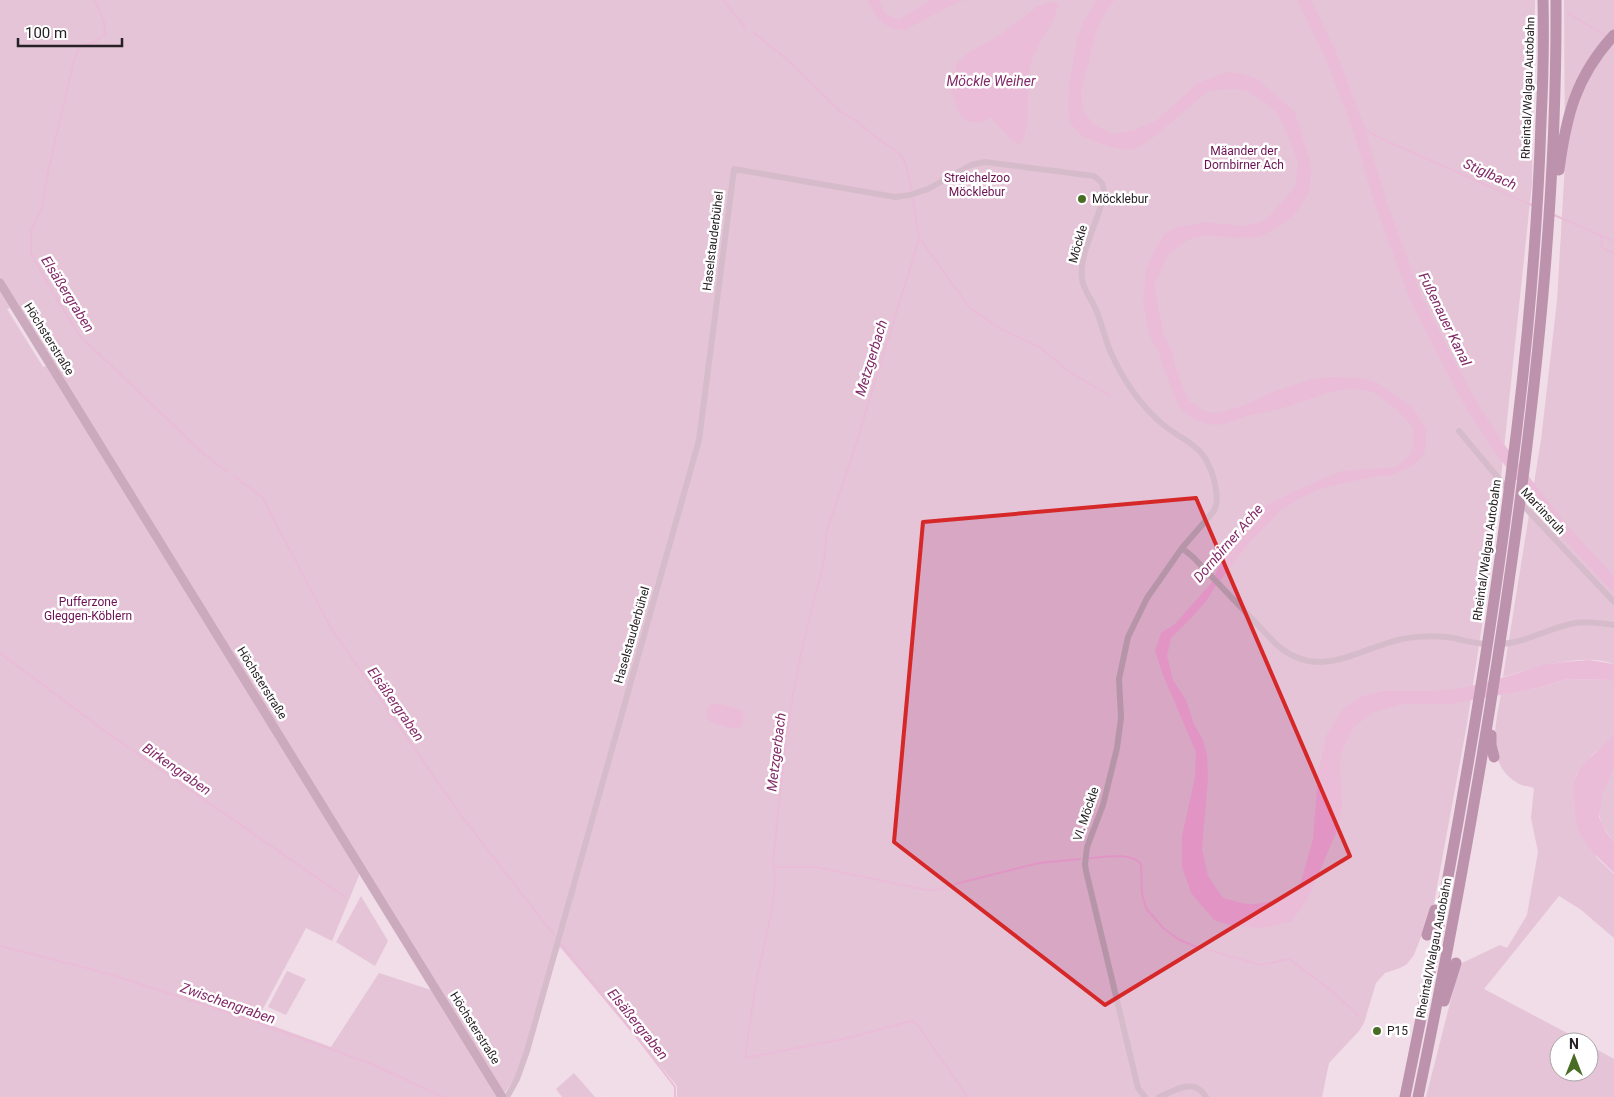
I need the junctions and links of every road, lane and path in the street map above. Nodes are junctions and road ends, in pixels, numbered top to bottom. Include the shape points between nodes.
1 (1543, 0) edge
2 (1556, 0) edge
3 (1614, 35) edge
4 (734, 169) joint
5 (1551, 200) junction
6 (0, 283) edge
7 (1460, 431) dead end
8 (1509, 536) junction
9 (1182, 548) junction
10 (1614, 602) edge
11 (1614, 625) edge
12 (1485, 723) junction
13 (1494, 757) dead end
14 (1448, 873) junction
15 (1427, 935) dead end
16 (1456, 963) dead end
17 (1431, 1032) junction
18 (502, 1097) edge
19 (506, 1097) edge
20 (1145, 1097) edge
21 (1159, 1097) edge
22 (1206, 1097) edge
23 (1404, 1097) edge
24 (1418, 1097) edge

1 - 8 highway, Rheintal/Walgau Autobahn via 1538,199
2 - 5 highway, Rheintal/Walgau Autobahn
3 - 5 highway via 1588,68 1578,88 1566,127 1558,184
4 - 9 street, Möckle via 895,197 928,189 971,165 985,162 1079,173 1099,179 1104,191 1084,259 1082,283 1127,381 1162,425 1202,454 1215,489 1214,511
4 - 19 street, Haselstauderbühel via 699,440 527,1051 517,1079
5 - 8 highway, Rheintal/Walgau Autobahn via 1544,299
6 - 18 main road, Höchsterstraße
7 - 10 street, Martinsruh via 1496,477
8 - 12 highway, Rheintal/Walgau Autobahn via 1489,639
8 - 12 highway, Rheintal/Walgau Autobahn via 1501,638 1490,707 1494,712
9 - 11 street via 1283,651 1314,662 1345,659 1393,641 1414,637 1510,644 1575,623
9 - 20 street, VI. Möckle via 1147,598 1128,637 1120,679 1121,718 1117,748 1103,804 1085,855 1086,871 1138,1088
12 - 13 highway
12 - 14 highway, Rheintal/Walgau Autobahn
12 - 17 highway, Rheintal/Walgau Autobahn via 1462,875
14 - 15 highway
14 - 23 highway, Rheintal/Walgau Autobahn
16 - 17 highway via 1438,1024
17 - 24 highway, Rheintal/Walgau Autobahn
21 - 22 street via 1194,1086 1201,1088

